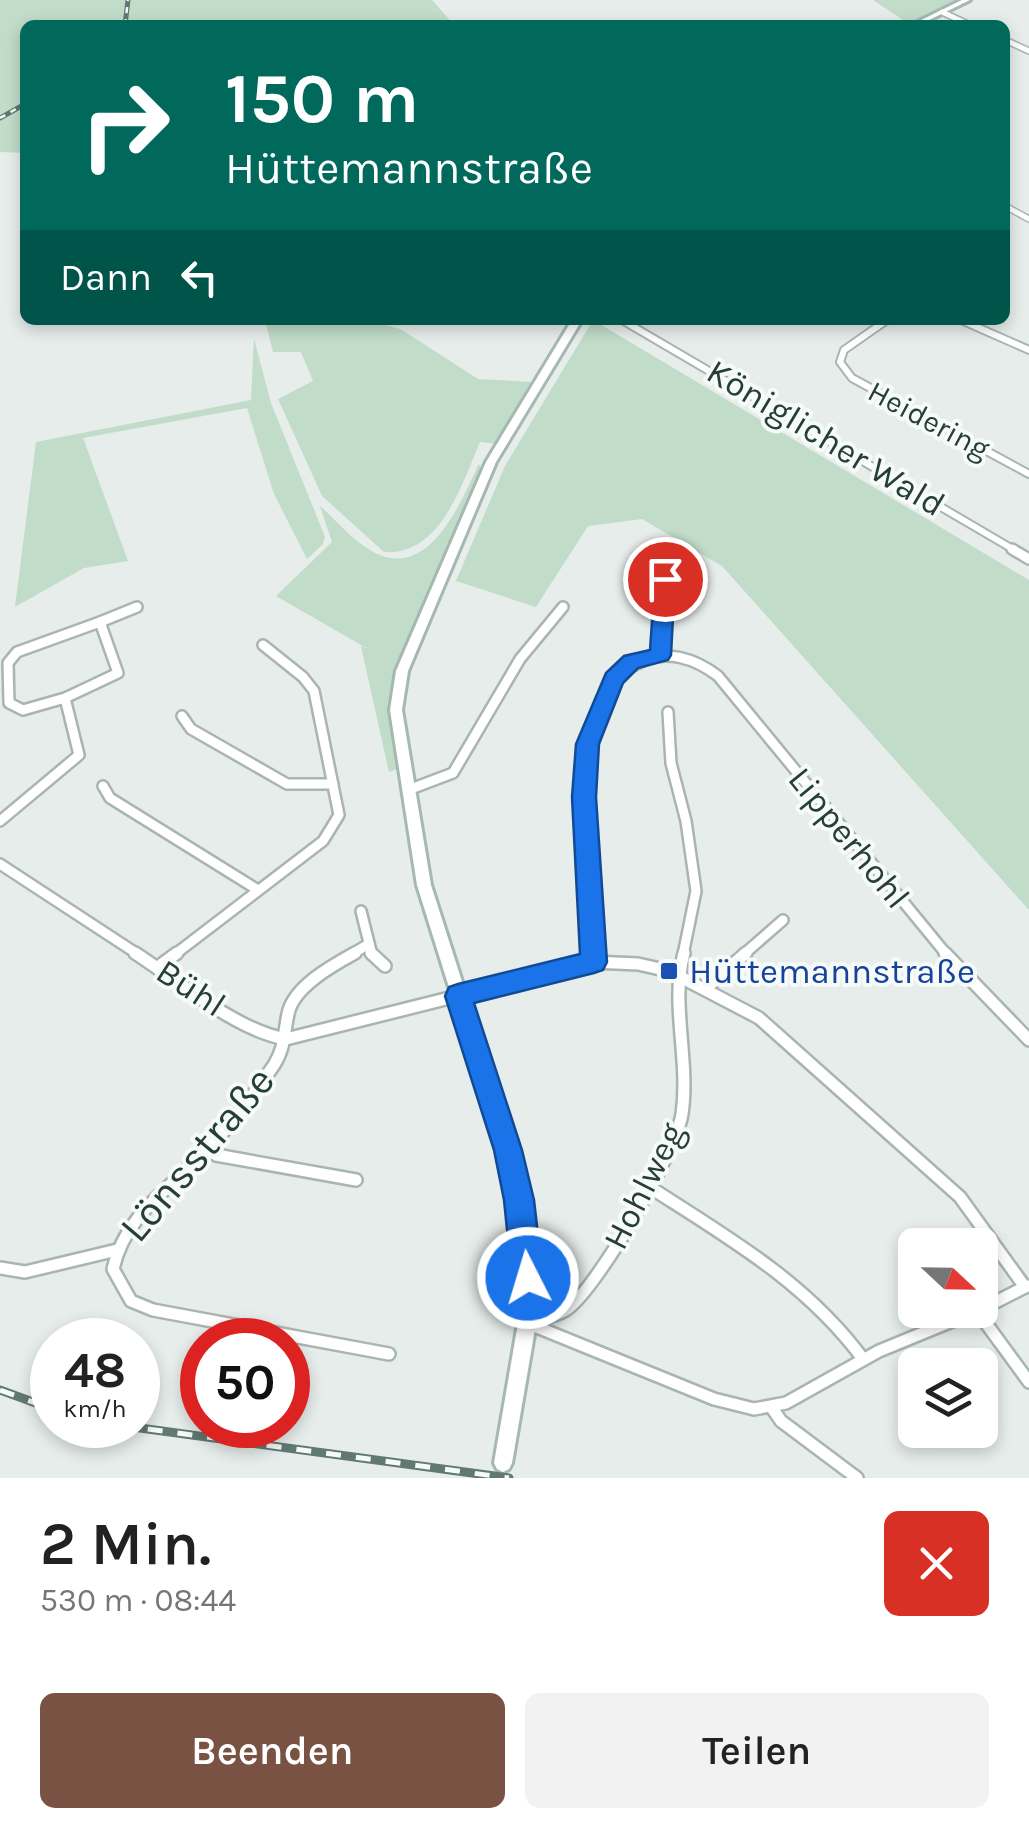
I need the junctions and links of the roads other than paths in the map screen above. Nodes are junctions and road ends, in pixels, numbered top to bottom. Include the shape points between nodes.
1 (967, 0) edge
2 (942, 12) junction
3 (925, 20) edge
4 (959, 20) edge
5 (574, 325) edge
6 (631, 325) edge
7 (880, 325) edge
8 (972, 325) edge
9 (1029, 350) edge
10 (1029, 474) edge
11 (668, 551) dead end
12 (1029, 559) edge
13 (563, 607) dead end
14 (136, 608) dead end
15 (100, 622) junction
16 (264, 645) dead end
17 (660, 655) junction
18 (65, 698) junction
19 (668, 712) dead end
20 (182, 716) dead end
21 (333, 784) junction
22 (103, 786) dead end
23 (408, 790) junction
24 (0, 821) edge
25 (0, 864) edge
26 (258, 890) junction
27 (361, 911) dead end
28 (783, 920) dead end
29 (369, 944) junction
30 (594, 962) junction
31 (158, 966) junction
32 (386, 966) dead end
33 (678, 974) junction
34 (705, 989) junction
35 (458, 996) junction
36 (286, 1040) junction
37 (1029, 1040) edge
38 (207, 1150) junction
39 (356, 1180) dead end
40 (651, 1188) junction
41 (117, 1250) junction
42 (0, 1268) edge
43 (1027, 1286) edge
44 (998, 1300) edge
45 (527, 1323) junction
46 (937, 1328) edge
47 (992, 1328) edge
48 (389, 1354) dead end
49 (862, 1360) junction
50 (1029, 1382) edge
51 (772, 1408) junction
52 (503, 1462) dead end
53 (857, 1478) edge

1 - 2 main road
2 - 3 main road
2 - 4 street
5 - 23 main road via 491,462 402,671 396,710
6 - 12 street, Königlicher Wald
7 - 10 street, Heidering via 844,350 840,362 852,378
8 - 9 street
11 - 17 street
13 - 23 street via 520,659 453,773
14 - 15 street
15 - 18 street via 118,673
15 - 18 street via 17,652 8,663 9,703 23,710
16 - 21 street via 308,681
17 - 30 street via 631,662 613,678 588,744 584,797
17 - 37 street, Lipperhohl via 687,659 718,676 921,928
18 - 24 street via 80,755
19 - 33 street, Hohlweg via 696,891
20 - 21 street via 192,729 287,784
21 - 26 street via 334,828
22 - 26 street via 110,798
23 - 35 main road via 424,885
25 - 31 street, Bühl
26 - 31 street
27 - 29 street
28 - 34 street
29 - 32 street
29 - 36 street, Lönsstraße via 298,995 288,1010
30 - 33 street
30 - 35 street
31 - 36 street, Bühl via 238,1020
33 - 34 street
33 - 40 street, Hohlweg via 686,1060 682,1118
34 - 43 street via 759,1018 960,1197
35 - 36 street
35 - 45 main road via 519,1200
36 - 38 street, Lönsstraße
38 - 39 street
38 - 41 street, Lönsstraße via 146,1204
40 - 45 street, Hohlweg via 585,1292 566,1311
40 - 49 street via 816,1303
41 - 42 street via 26,1272
41 - 48 street, Lönsstraße via 112,1269 131,1302
43 - 44 street
45 - 51 street via 714,1399
45 - 52 main road
46 - 49 street
47 - 50 street
49 - 51 street
51 - 53 street via 781,1422

